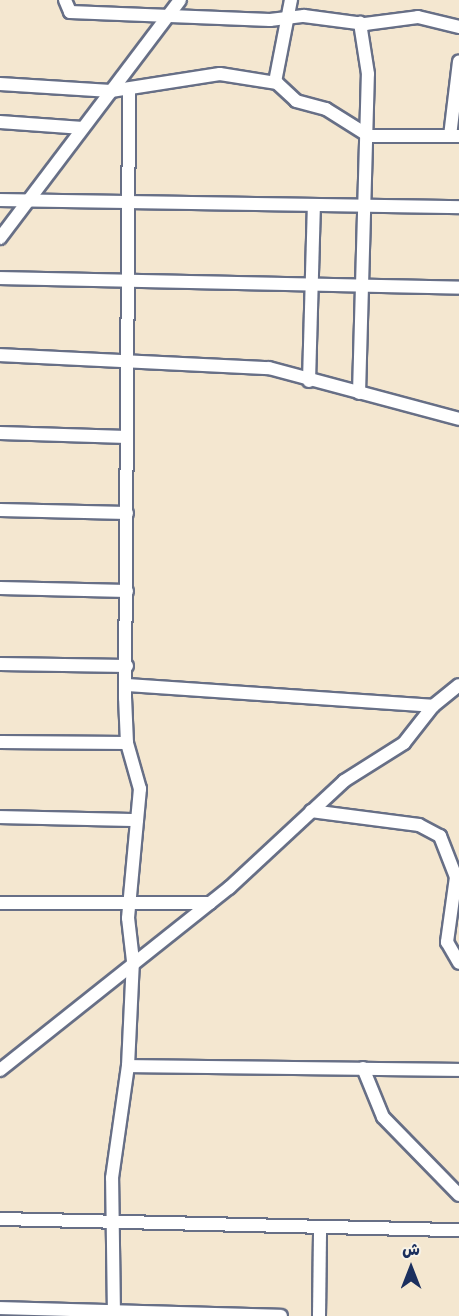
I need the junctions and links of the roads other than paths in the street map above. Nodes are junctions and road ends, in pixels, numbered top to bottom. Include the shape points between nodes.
1 (65, 0) edge
2 (180, 0) edge
3 (291, 0) edge
4 (168, 15) junction
5 (289, 18) junction
6 (360, 23) junction
7 (459, 27) edge
8 (459, 62) edge
9 (274, 82) junction
10 (0, 84) edge
11 (129, 90) junction
12 (111, 91) junction
13 (0, 122) edge
14 (83, 128) junction
15 (365, 135) junction
16 (454, 136) edge
17 (0, 200) edge
18 (28, 201) junction
19 (131, 203) junction
20 (314, 205) junction
21 (361, 206) junction
22 (459, 207) edge
23 (0, 238) edge
24 (0, 278) edge
25 (128, 281) junction
26 (310, 286) junction
27 (360, 287) junction
28 (459, 288) edge
29 (0, 355) edge
30 (127, 358) junction
31 (309, 381) junction
32 (359, 393) junction
33 (459, 419) edge
34 (0, 433) edge
35 (127, 437) junction
36 (0, 510) edge
37 (127, 513) junction
38 (0, 588) edge
39 (127, 591) junction
40 (0, 664) edge
41 (127, 666) junction
42 (126, 685) junction
43 (459, 685) edge
44 (433, 706) junction
45 (0, 742) edge
46 (127, 743) junction
47 (310, 811) junction
48 (0, 818) edge
49 (137, 820) junction
50 (0, 903) edge
51 (210, 903) junction
52 (130, 904) junction
53 (134, 961) junction
54 (459, 963) edge
55 (128, 1066) junction
56 (363, 1068) junction
57 (0, 1070) edge
58 (459, 1070) edge
59 (459, 1196) edge
60 (0, 1219) edge
61 (115, 1224) junction
62 (320, 1228) junction
63 (459, 1230) edge
64 (0, 1308) edge
65 (114, 1313) edge
66 (281, 1316) edge
67 (319, 1316) edge

1 - 4 street via 70,12
2 - 4 street
3 - 5 street
4 - 5 street
4 - 12 street
5 - 6 street
5 - 9 street
6 - 7 street via 418,17
6 - 15 street via 367,66
8 - 16 street
9 - 11 street via 212,73
9 - 15 street via 296,101 326,109
10 - 12 street
11 - 12 street
11 - 19 street
12 - 14 street
13 - 14 street
14 - 18 street
15 - 16 street
15 - 21 street
17 - 18 street
18 - 19 street
18 - 23 street
19 - 20 street
19 - 25 street
20 - 21 street
20 - 26 street
21 - 22 street
21 - 27 street
24 - 25 street
25 - 26 street
25 - 30 street
26 - 27 street
26 - 31 street
27 - 28 street
27 - 32 street
29 - 30 street
30 - 31 street via 269,368
30 - 35 street
31 - 32 street
32 - 33 street
34 - 35 street
35 - 37 street
36 - 37 street
37 - 39 street
38 - 39 street
39 - 41 street
40 - 41 street
41 - 42 street
42 - 44 street
42 - 46 street
43 - 44 street
44 - 47 street via 404,743 344,781
45 - 46 street
46 - 49 street via 139,781
47 - 51 street
47 - 54 street via 419,825 440,836 456,877 447,942
48 - 49 street
49 - 52 street
50 - 52 street
51 - 52 street
51 - 53 street
52 - 53 street
53 - 55 street
53 - 57 street via 79,1012
55 - 56 street
55 - 61 street via 113,1157
56 - 58 street
56 - 59 street via 383,1117
60 - 61 street
61 - 62 street
61 - 65 street
62 - 63 street
62 - 67 street
64 - 65 street
65 - 66 street

